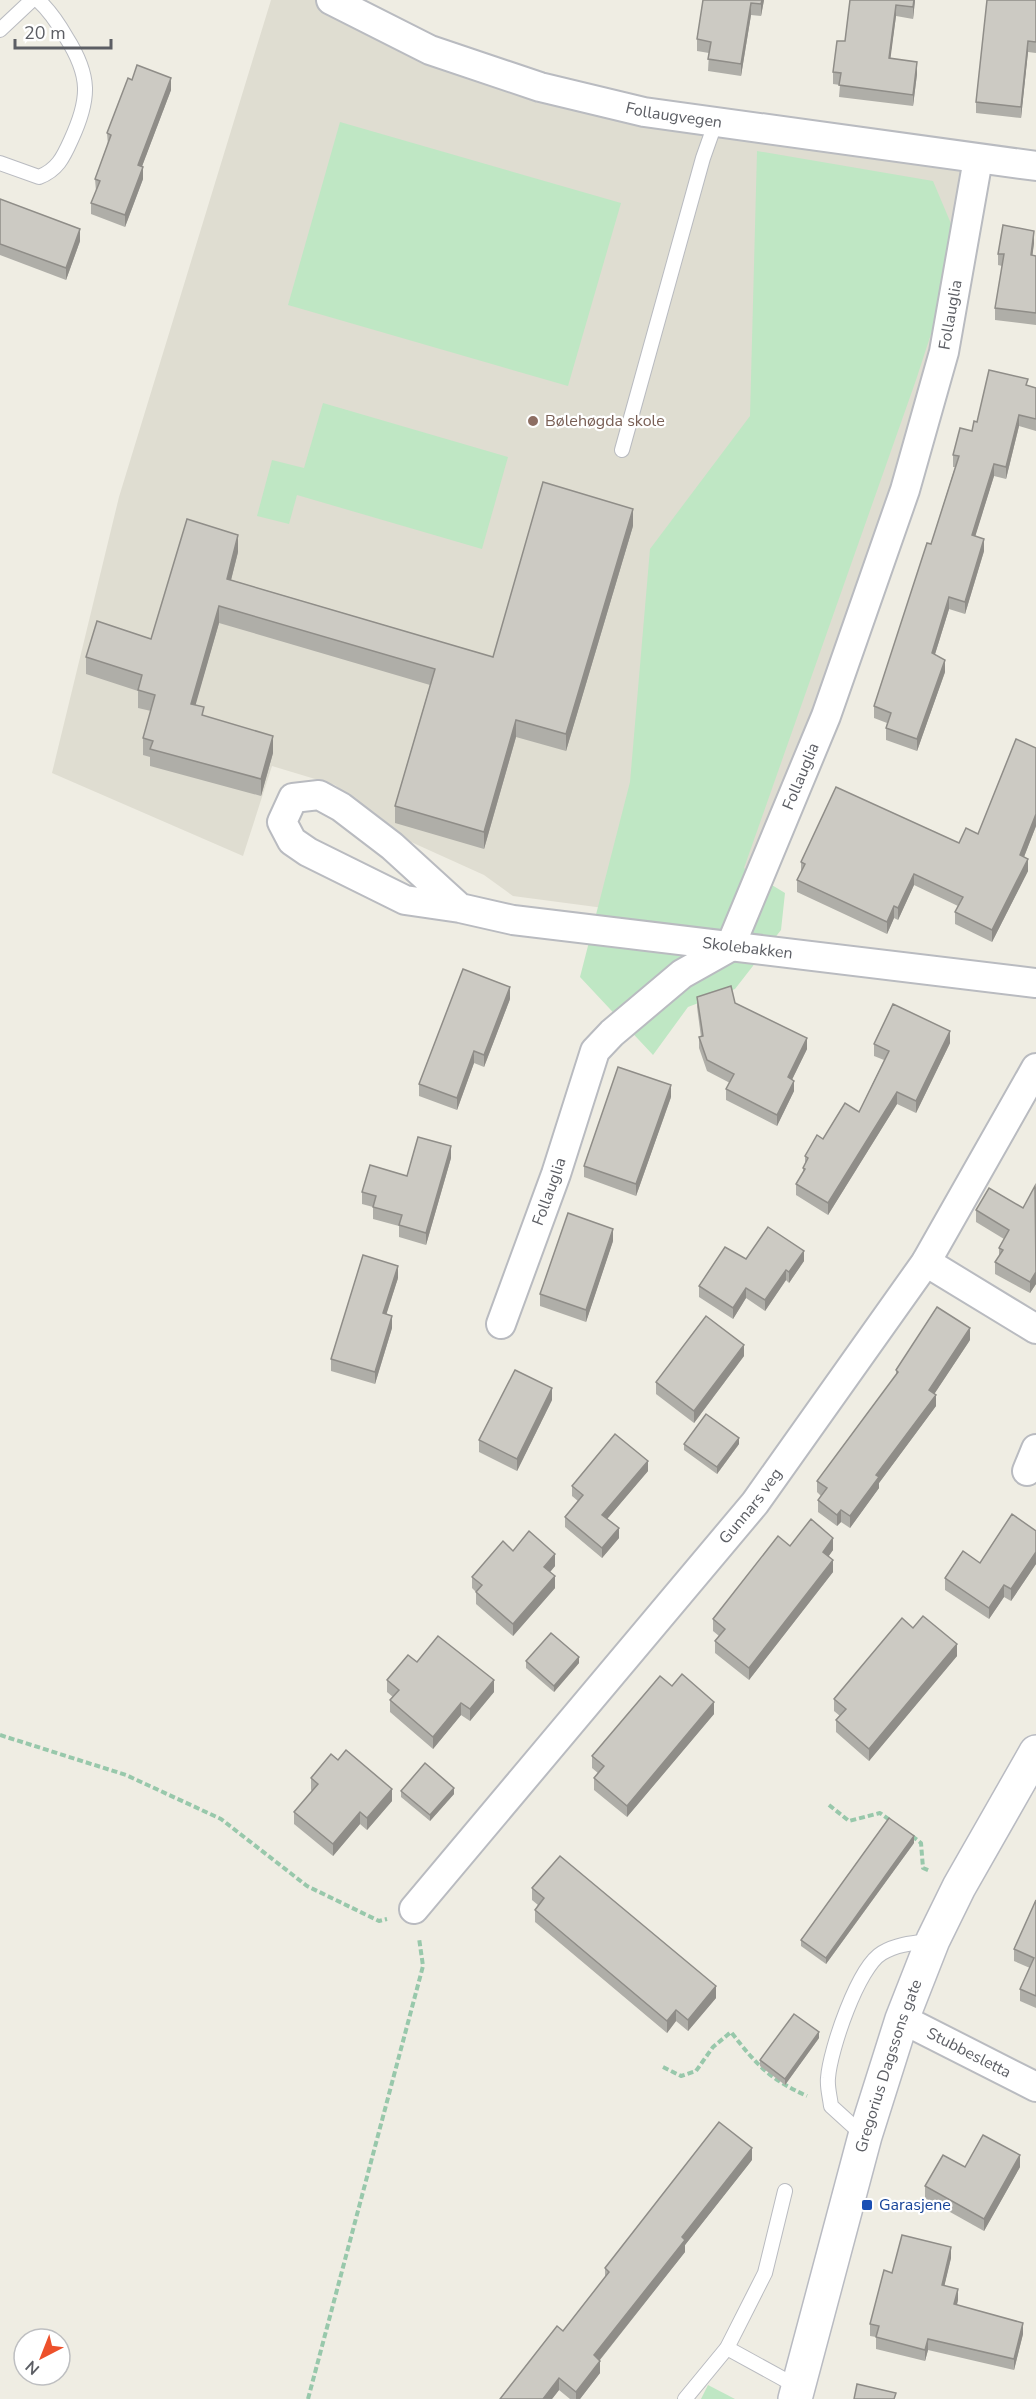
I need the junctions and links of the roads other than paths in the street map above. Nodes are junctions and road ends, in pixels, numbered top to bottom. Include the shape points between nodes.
1 (32, 0) edge
2 (38, 0) edge
3 (331, 0) edge
4 (0, 30) edge
5 (715, 124) junction
6 (978, 159) junction
7 (0, 163) edge
8 (1036, 166) edge
9 (622, 450) dead end
10 (460, 908) junction
11 (730, 947) junction
12 (1036, 983) edge
13 (1036, 1068) edge
14 (926, 1262) junction
15 (501, 1324) dead end
16 (1036, 1329) edge
17 (1036, 1752) edge
18 (414, 1909) road end
19 (933, 1940) junction
20 (902, 2019) junction
21 (1036, 2087) edge
22 (865, 2136) junction
23 (785, 2191) dead end
24 (727, 2348) junction
25 (797, 2393) edge
26 (685, 2399) edge

1 - 4 lane
2 - 7 lane via 49,10 80,59 86,89 84,106 61,161 50,173 39,177
3 - 5 street, Follaugvegen via 430,50 540,87
5 - 6 street, Follaugvegen
5 - 9 lane
6 - 8 street, Follaugvegen
6 - 11 street, Follauglia via 944,352 905,490 826,716
10 - 10 street, Skolebakken via 392,846 341,807 319,795 292,798 282,822 292,841 308,852 405,900
10 - 11 street, Skolebakken via 513,920
11 - 12 street, Skolebakken
11 - 15 street, Follauglia via 682,974 595,1051 556,1174
13 - 14 street, Gunnars veg
14 - 16 street
14 - 18 street, Gunnars veg via 755,1503
17 - 19 street, Gregorius Dagssons gate via 958,1887
19 - 20 street, Gregorius Dagssons gate
19 - 22 lane via 901,1944 879,1954 858,1984 838,2031 828,2079 831,2106
20 - 21 street, Stubbesletta
20 - 22 street, Gregorius Dagssons gate
22 - 25 street, Gregorius Dagssons gate
23 - 24 lane via 765,2273
24 - 25 lane
24 - 26 lane

